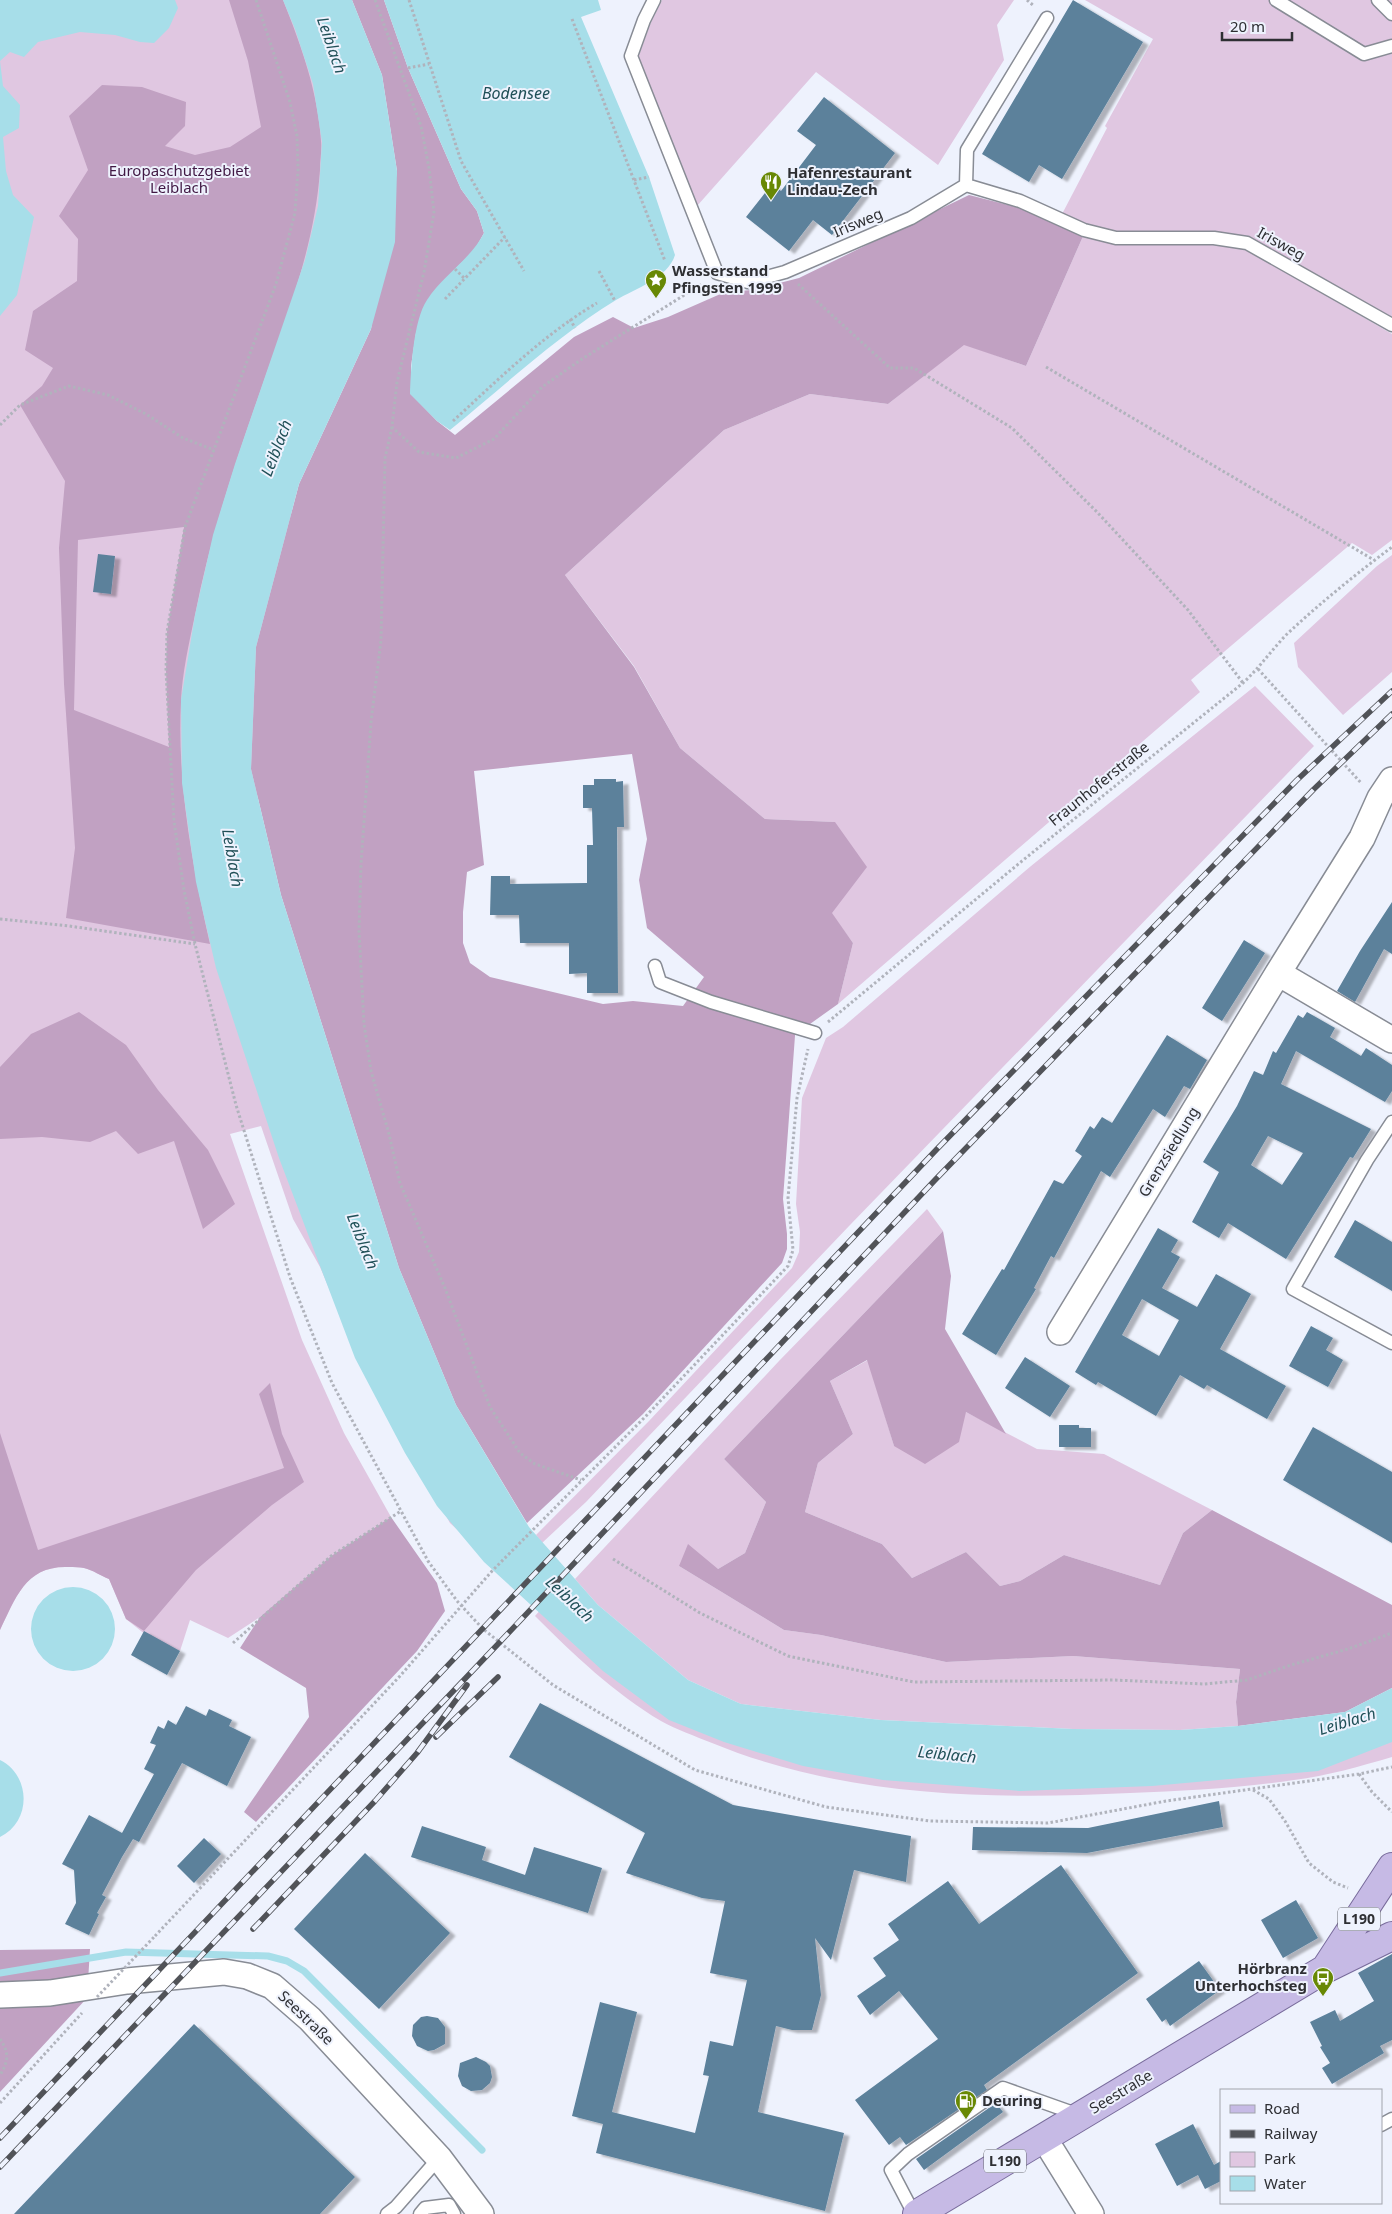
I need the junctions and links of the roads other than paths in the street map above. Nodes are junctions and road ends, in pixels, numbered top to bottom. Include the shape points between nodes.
1 (654, 0) edge
2 (1276, 0) edge
3 (1378, 0) edge
4 (1392, 14) edge
5 (1047, 18) dead end
6 (1392, 46) edge
7 (966, 185) junction
8 (1392, 325) edge
9 (1392, 780) edge
10 (655, 966) dead end
11 (1278, 973) junction
12 (815, 1032) road end
13 (1392, 1040) edge
14 (1392, 1122) edge
15 (1060, 1332) dead end
16 (1392, 1343) edge
17 (1392, 1867) edge
18 (1392, 1936) edge
19 (1325, 1969) junction
20 (0, 1995) edge
21 (1081, 2116) junction
22 (1044, 2138) junction
23 (439, 2158) junction
24 (387, 2214) edge
25 (420, 2214) edge
26 (454, 2214) edge
27 (481, 2214) edge
28 (915, 2214) edge
29 (1091, 2214) edge

1 - 7 lane, Irisweg via 631,56 717,273 748,282 785,272 911,218
2 - 6 lane via 1364,54
3 - 4 lane
5 - 7 lane via 967,150
7 - 8 lane, Irisweg via 1020,201 1084,230 1116,238 1214,238 1247,243
9 - 11 street, Grenzsiedlung via 1362,838
10 - 12 lane via 660,982 710,1002
11 - 13 street
11 - 15 street, Grenzsiedlung
14 - 16 lane via 1292,1289
17 - 19 main road, Seestraße / L190
18 - 19 main road, Seestraße / L190
19 - 21 main road, Seestraße / L190
20 - 23 street, Seestraße via 50,1993 128,1981 224,1972 247,1976 272,1986 310,2019
21 - 22 main road, Seestraße / L190
21 - 28 lane via 1003,2088 908,2154 892,2170
22 - 28 main road, Seestraße / L190
22 - 29 street
23 - 24 lane
23 - 27 street, Seestraße
25 - 26 lane via 425,2208 449,2205

